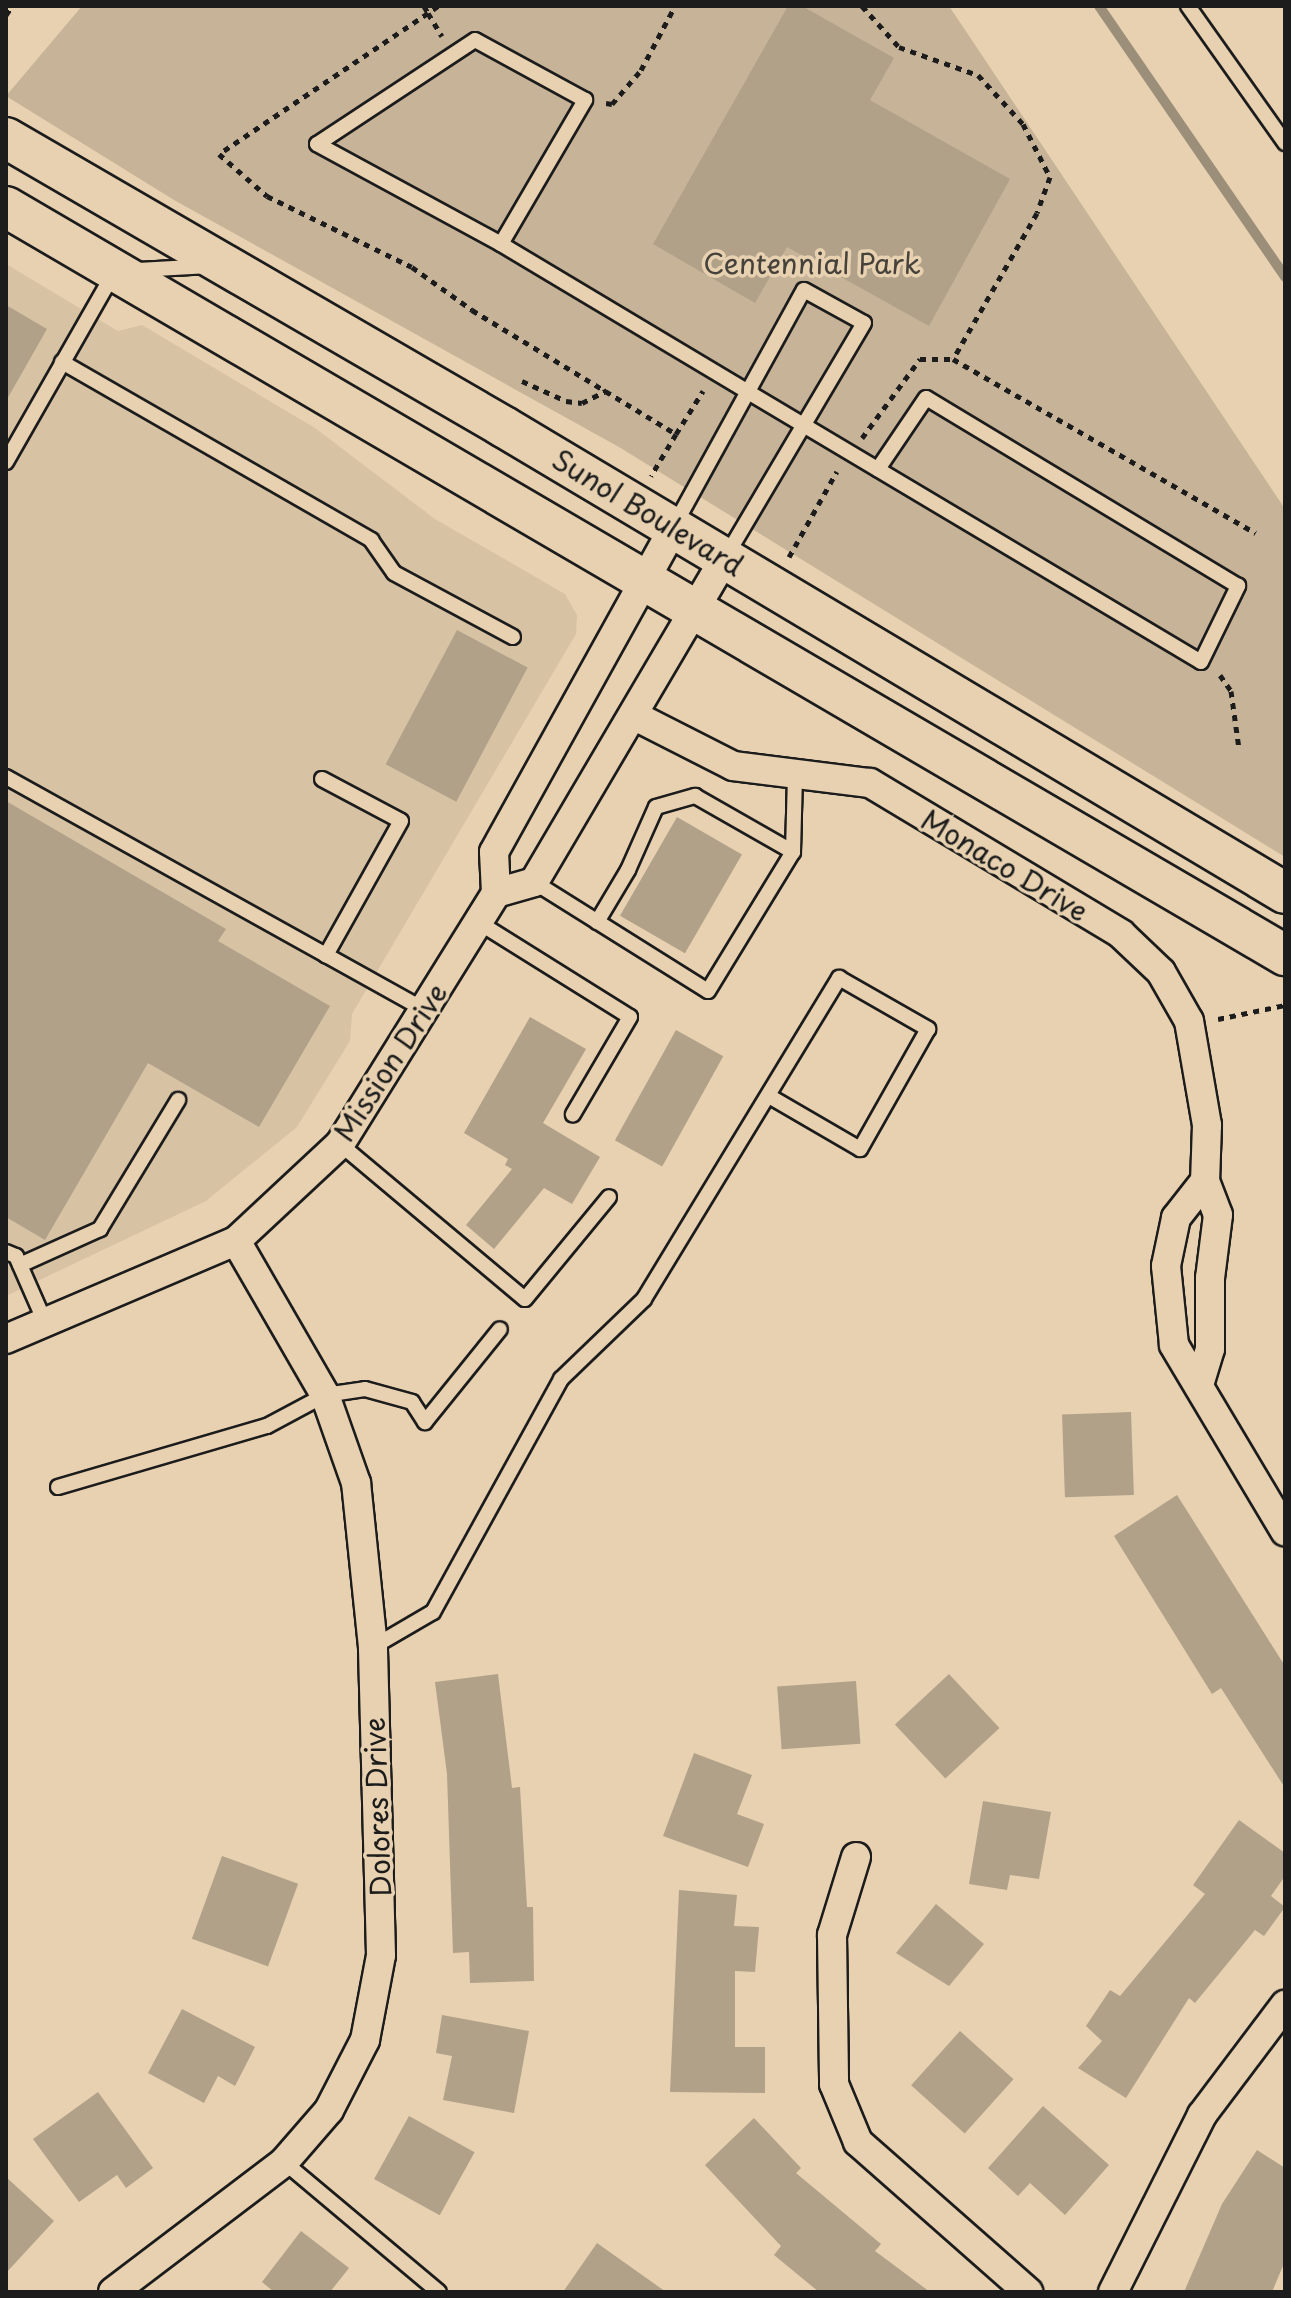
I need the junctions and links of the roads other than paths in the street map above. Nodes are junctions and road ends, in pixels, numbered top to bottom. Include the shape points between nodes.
1 (1188, 6) edge
2 (6, 138) edge
3 (1285, 143) edge
4 (6, 207) edge
5 (501, 244) junction
6 (223, 265) junction
7 (115, 271) junction
8 (62, 362) junction
9 (748, 392) junction
10 (803, 425) junction
11 (6, 462) edge
12 (878, 469) junction
13 (674, 527) junction
14 (725, 558) junction
15 (643, 582) junction
16 (694, 611) junction
17 (513, 637) dead end
18 (633, 715) junction
19 (795, 774) junction
20 (6, 777) edge
21 (322, 779) dead end
22 (793, 852) junction
23 (534, 882) junction
24 (496, 893) junction
25 (1285, 893) edge
26 (478, 922) junction
27 (597, 922) junction
28 (326, 955) junction
29 (1285, 955) edge
30 (425, 1010) junction
31 (769, 1096) junction
32 (178, 1100) dead end
33 (573, 1114) dead end
34 (340, 1144) junction
35 (1205, 1181) junction
36 (609, 1197) dead end
37 (236, 1241) junction
38 (6, 1252) edge
39 (20, 1265) junction
40 (45, 1322) junction
41 (500, 1329) dead end
42 (6, 1339) edge
43 (1199, 1385) junction
44 (325, 1395) junction
45 (58, 1487) dead end
46 (1285, 1531) edge
47 (373, 1647) junction
48 (856, 1857) dead end
49 (1285, 2005) edge
50 (284, 2162) junction
51 (113, 2292) edge
52 (439, 2292) edge
53 (1028, 2292) edge
54 (1113, 2292) edge

1 - 3 lane
2 - 6 main road, Sunol Boulevard
4 - 7 main road
5 - 5 lane via 585,100 475,40 317,144
5 - 9 lane
6 - 7 lane
6 - 13 main road, Sunol Boulevard
7 - 8 lane
7 - 15 main road
8 - 11 lane
8 - 17 lane via 371,540 394,573
9 - 10 lane
9 - 10 lane via 804,290 864,323
9 - 13 lane
10 - 12 lane
10 - 14 lane
12 - 12 lane via 1201,662 1238,586 926,398
13 - 14 main road, Sunol Boulevard
13 - 15 street
14 - 16 street
14 - 25 main road, Sunol Boulevard
15 - 16 main road
15 - 24 street via 494,852
16 - 18 street
16 - 29 main road
18 - 19 street, Monaco Drive via 733,766
18 - 23 street
19 - 22 lane
19 - 35 street, Monaco Drive via 870,783 1121,934 1161,972 1189,1021 1207,1125
20 - 28 lane
21 - 28 lane via 401,821
22 - 27 lane via 695,796 656,807
22 - 27 lane via 708,991
23 - 24 street
23 - 27 lane
24 - 26 street, Mission Drive
26 - 30 street, Mission Drive
26 - 33 lane via 630,1017
28 - 30 lane
30 - 34 street, Mission Drive
31 - 31 lane via 860,1149 928,1029 839,978
31 - 47 lane via 644,1299 561,1379 433,1612
32 - 39 lane via 100,1229
34 - 36 lane via 525,1299
34 - 37 street, Mission Drive
35 - 43 street, Monaco Drive via 1218,1215 1210,1278 1210,1349
35 - 43 street via 1176,1218 1166,1266 1174,1345
37 - 40 street, Mission Drive
37 - 44 street, Dolores Drive
38 - 39 lane
39 - 40 lane
40 - 42 street, Mission Drive
41 - 44 lane via 425,1422 412,1402 365,1389
43 - 46 street
44 - 45 lane via 267,1426
44 - 47 street, Dolores Drive via 356,1483
47 - 50 street, Dolores Drive via 381,1955 365,2040 329,2110
48 - 53 street via 832,1935 834,2084 858,2142
49 - 54 street via 1202,2115
50 - 51 street, Dolores Drive
50 - 52 lane

